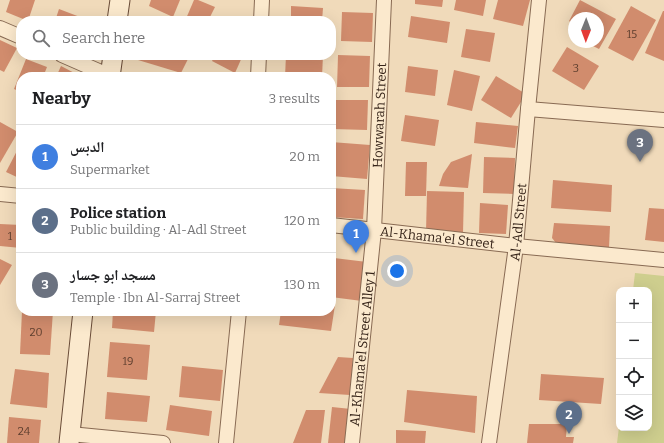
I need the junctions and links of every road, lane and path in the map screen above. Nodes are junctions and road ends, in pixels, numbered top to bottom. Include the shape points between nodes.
1 (120, 0) edge
2 (262, 0) edge
3 (384, 0) edge
4 (539, 0) edge
5 (118, 16) edge
6 (261, 16) edge
7 (0, 28) edge
8 (16, 35) edge
9 (73, 60) edge
10 (112, 60) edge
11 (259, 60) edge
12 (101, 72) edge
13 (111, 72) edge
14 (258, 72) edge
15 (528, 109) junction
16 (664, 120) edge
17 (0, 194) edge
18 (16, 196) edge
19 (336, 226) edge
20 (374, 230) junction
21 (516, 246) junction
22 (664, 260) edge
23 (82, 316) edge
24 (239, 316) edge
25 (70, 439) edge
26 (162, 443) edge
27 (226, 443) edge
28 (352, 443) edge
29 (489, 443) edge

1 - 5 street
2 - 6 street
3 - 20 street, Howwarah Street
4 - 15 street, Al-Adl Street
7 - 8 street
9 - 12 street
10 - 13 street
11 - 14 street
15 - 16 street
15 - 21 street, Al-Adl Street
17 - 18 street
19 - 20 street, Al-Khama'el Street
20 - 21 street, Al-Khama'el Street
20 - 28 street, Al-Khama'el Street Alley 1
21 - 22 street, Al-Khama'el Street
21 - 29 street, Al-Adl Street
23 - 25 street
24 - 27 street
25 - 26 street

